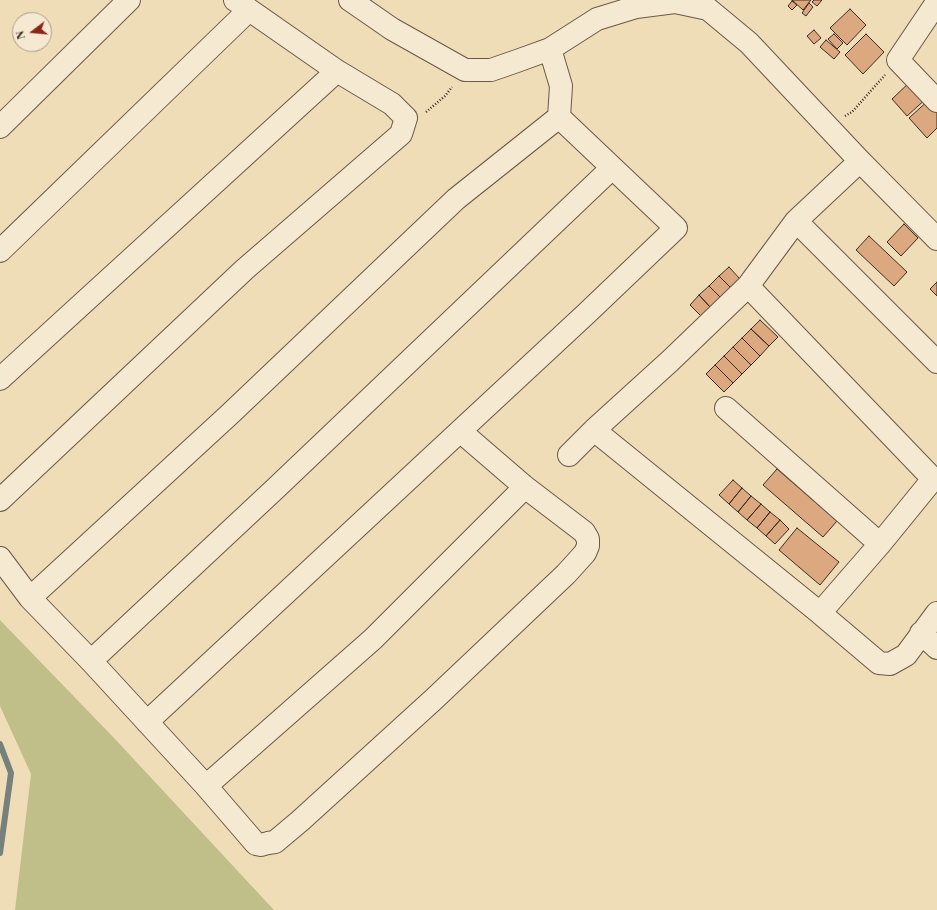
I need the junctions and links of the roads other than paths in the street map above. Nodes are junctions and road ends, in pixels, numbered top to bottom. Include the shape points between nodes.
1 (129, 0) edge
2 (350, 0) edge
3 (937, 2) edge
4 (709, 4) edge
5 (242, 5) edge
6 (550, 49) junction
7 (338, 71) junction
8 (937, 101) edge
9 (559, 117) junction
10 (0, 128) edge
11 (860, 161) junction
12 (612, 168) junction
13 (796, 221) junction
14 (937, 239) edge
15 (0, 251) edge
16 (748, 286) junction
17 (937, 362) edge
18 (0, 379) edge
19 (726, 408) dead end
20 (594, 430) junction
21 (460, 432) junction
22 (569, 455) dead end
23 (525, 487) junction
24 (0, 500) edge
25 (880, 544) junction
26 (0, 558) edge
27 (30, 598) junction
28 (820, 613) junction
29 (937, 613) edge
30 (921, 633) junction
31 (937, 648) edge
32 (91, 661) junction
33 (147, 722) junction
34 (206, 786) junction

1 - 10 street
2 - 6 street via 392,29 465,70 491,70
3 - 8 street via 898,60
4 - 6 street via 675,2 636,7 597,19
4 - 11 street
5 - 7 street
5 - 15 street
6 - 9 street via 561,86
7 - 18 street
7 - 24 street via 392,104 406,118 401,134 245,269
9 - 12 street
9 - 27 street via 456,199 230,414
11 - 13 street
11 - 14 street
12 - 21 street via 676,228
12 - 32 street
13 - 16 street
13 - 17 street
16 - 20 street
16 - 25 street via 933,479
19 - 25 street
20 - 22 street
20 - 28 street
21 - 23 street
21 - 33 street
23 - 34 street via 374,639
23 - 34 street via 584,532 588,539 585,553 433,700 275,842 256,844
25 - 28 street
26 - 27 street
27 - 32 street
28 - 30 street via 879,662 890,664 906,655
29 - 30 street
30 - 31 street
32 - 33 street
33 - 34 street

